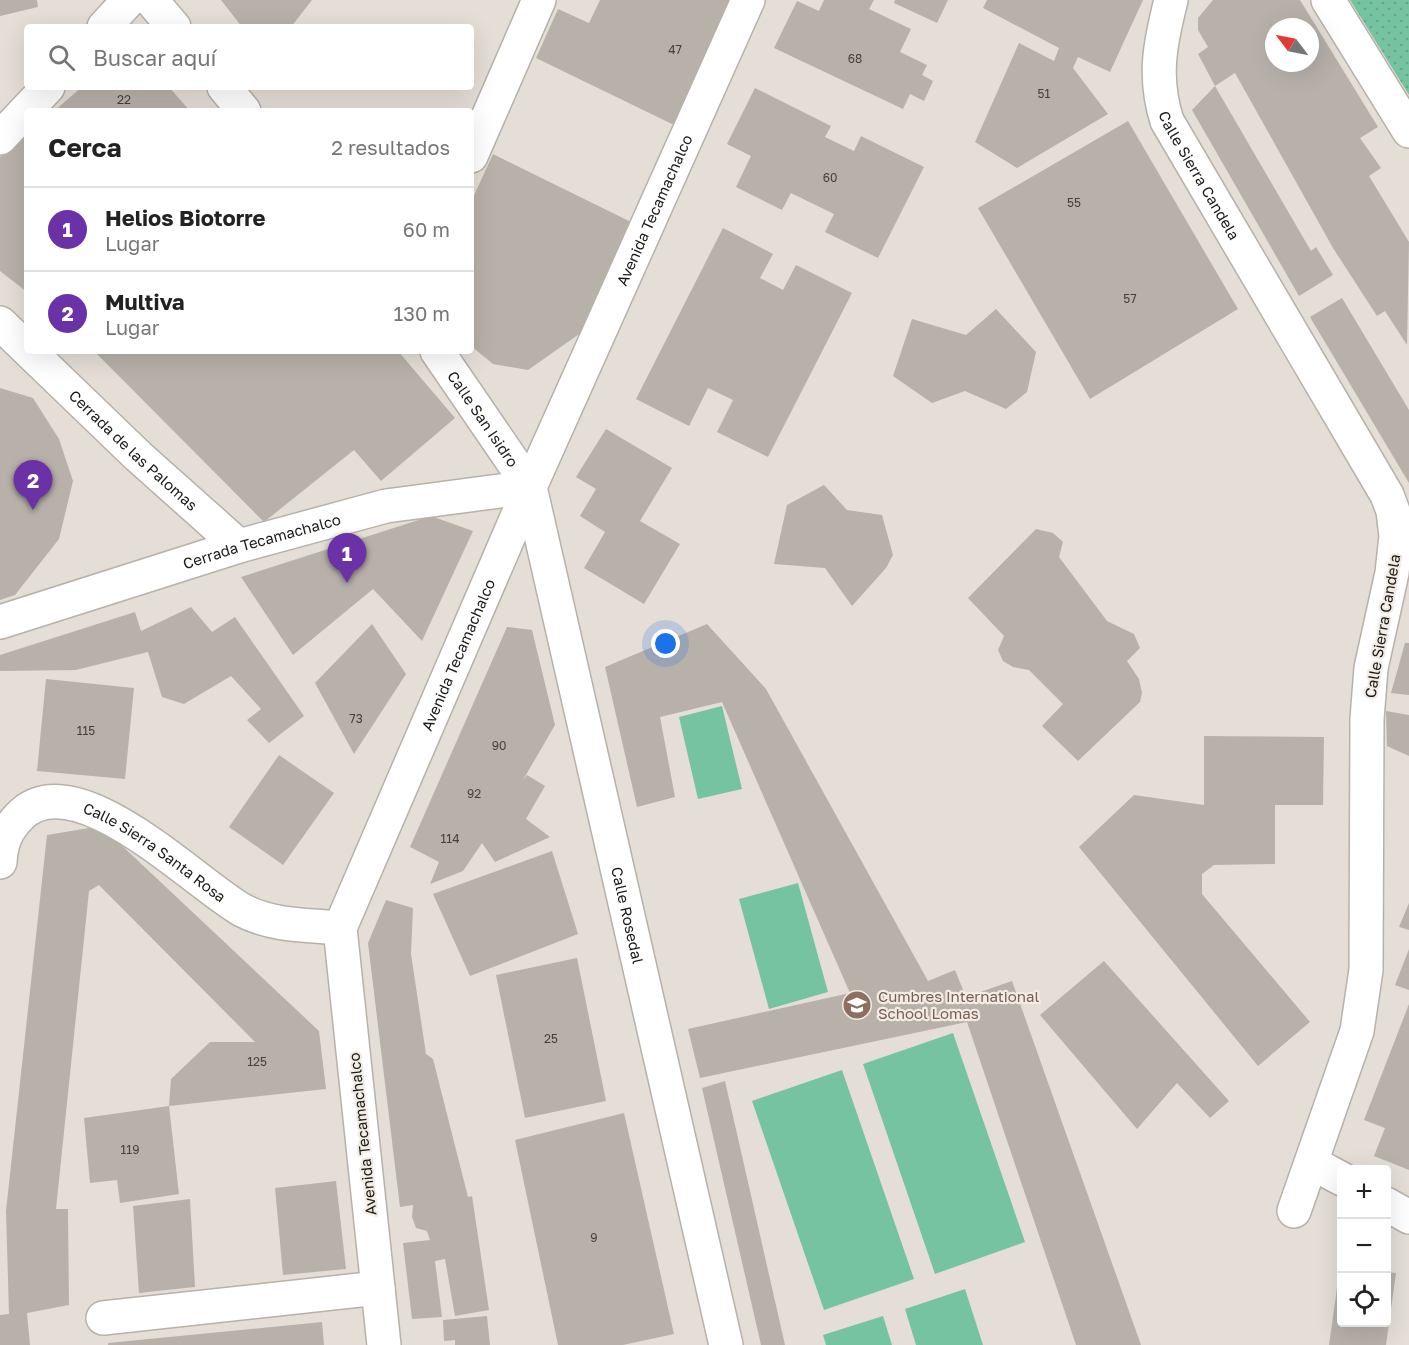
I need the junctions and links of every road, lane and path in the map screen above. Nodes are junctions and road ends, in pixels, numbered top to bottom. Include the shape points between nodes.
1 (129, 0) edge
2 (151, 0) edge
3 (539, 0) edge
4 (748, 0) edge
5 (1171, 0) edge
6 (1328, 0) edge
7 (107, 24) edge
8 (171, 24) edge
9 (45, 90) edge
10 (226, 90) edge
11 (28, 108) edge
12 (242, 108) edge
13 (24, 112) edge
14 (1409, 131) edge
15 (0, 138) edge
16 (474, 149) edge
17 (0, 323) edge
18 (24, 346) edge
19 (32, 354) edge
20 (439, 354) edge
21 (530, 487) junction
22 (239, 546) junction
23 (0, 622) edge
24 (0, 862) edge
25 (340, 928) junction
26 (1312, 1163) junction
27 (1337, 1177) edge
28 (1391, 1207) edge
29 (1294, 1210) dead end
30 (1409, 1217) edge
31 (378, 1288) junction
32 (103, 1318) dead end
33 (384, 1345) edge
34 (726, 1345) edge

1 - 7 street
2 - 8 street
3 - 16 street
4 - 21 street, Avenida Tecamachalco
5 - 26 street, Calle Sierra Candela via 1161,41 1159,94 1167,121 1393,511 1396,536 1392,573 1371,668 1367,719 1366,970 1357,1031
6 - 14 street
9 - 11 street
10 - 12 street
13 - 15 street
17 - 18 street, Cerrada de las Palomas
19 - 22 street, Cerrada de las Palomas
20 - 21 street, Calle San Isidro
21 - 22 street, Cerrada Tecamachalco via 386,506
21 - 25 street, Avenida Tecamachalco
21 - 34 street, Calle Rosedal
22 - 23 street, Cerrada Tecamachalco
24 - 25 street, Calle Sierra Santa Rosa via 9,827 27,808 52,801 83,806 118,822 244,911 277,923
25 - 31 street, Avenida Tecamachalco
26 - 27 street
26 - 29 street, Calle Sierra Candela
28 - 30 street
31 - 32 street
31 - 33 street, Avenida Tecamachalco

